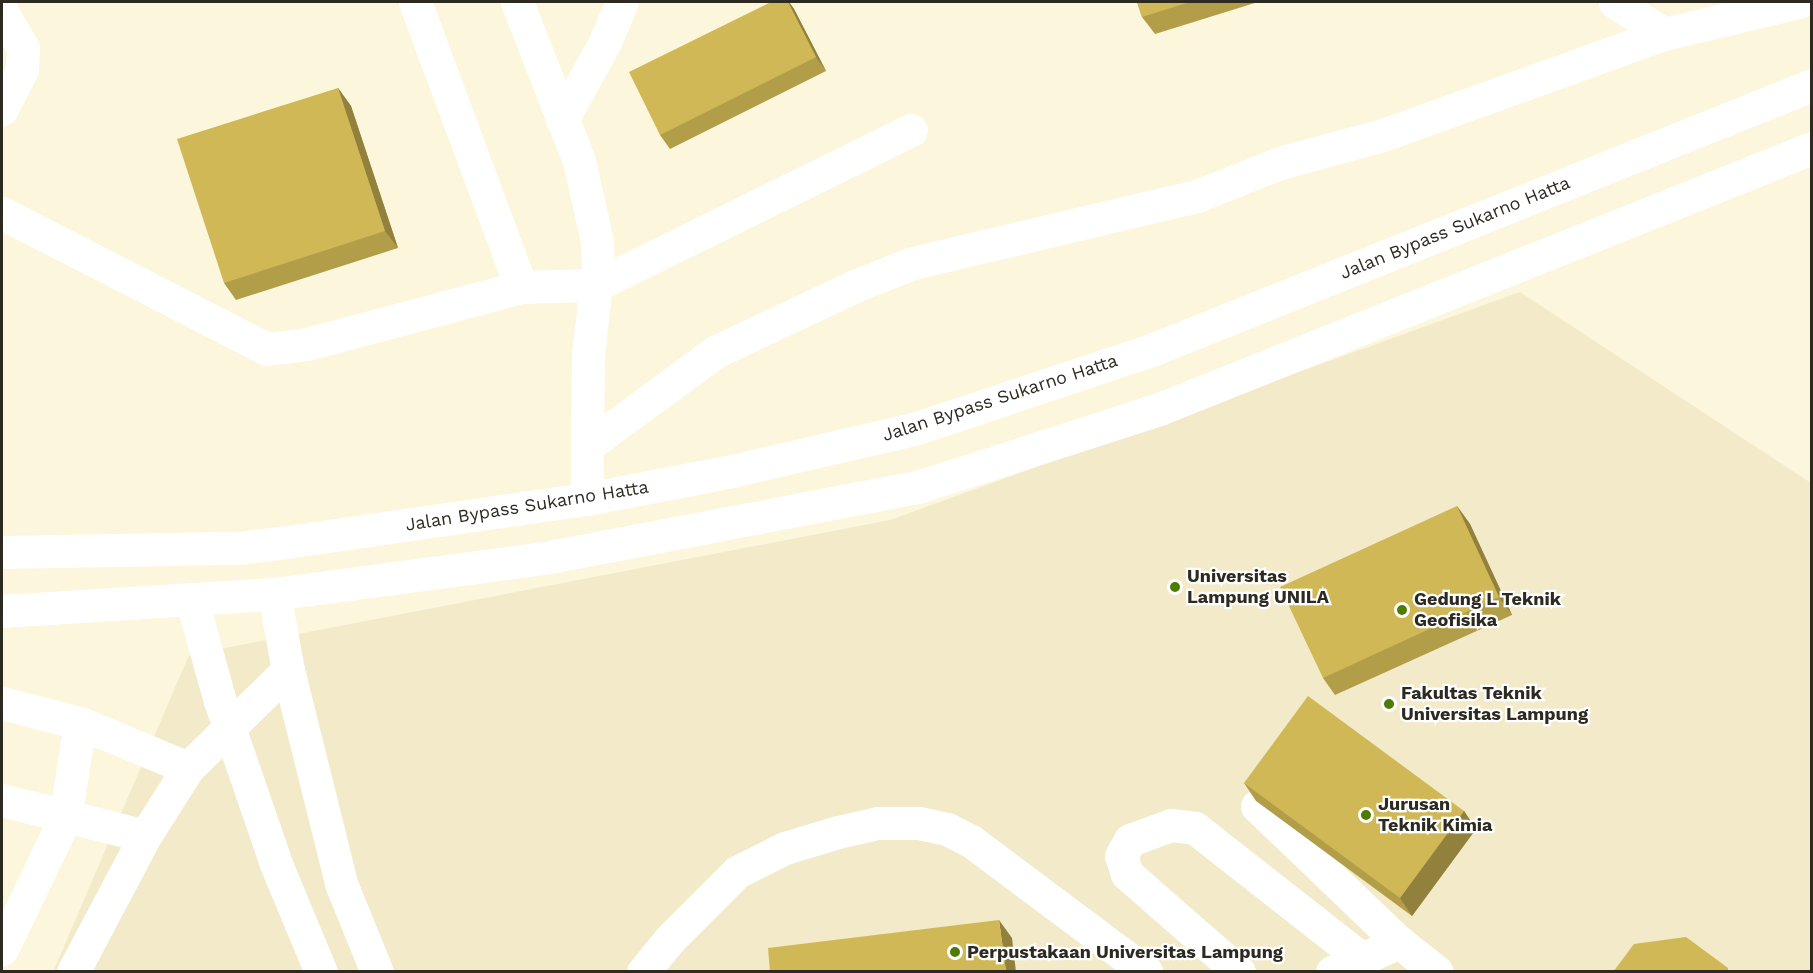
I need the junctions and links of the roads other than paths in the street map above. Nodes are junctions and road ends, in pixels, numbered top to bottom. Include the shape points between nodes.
1 (415, 2) edge
2 (517, 2) edge
3 (622, 2) edge
4 (1615, 2) edge
5 (1798, 2) edge
6 (2, 12) edge
7 (1664, 34) junction
8 (1810, 86) edge
9 (2, 109) edge
10 (562, 120) junction
11 (911, 130) dead end
12 (1812, 148) edge
13 (2, 213) edge
14 (596, 285) junction
15 (521, 287) junction
16 (587, 446) junction
17 (587, 499) junction
18 (2, 552) edge
19 (274, 594) junction
20 (192, 601) junction
21 (2, 610) edge
22 (288, 670) junction
23 (2, 703) edge
24 (80, 723) junction
25 (230, 727) junction
26 (188, 768) junction
27 (2, 800) edge
28 (1257, 806) edge
29 (65, 818) junction
30 (145, 836) junction
31 (1399, 942) junction
32 (2, 949) edge
33 (1347, 965) edge
34 (73, 972) edge
35 (321, 972) edge
36 (377, 972) edge
37 (643, 972) edge
38 (1146, 972) edge
39 (1239, 972) edge
40 (1437, 972) edge

1 - 15 main road
2 - 10 main road
3 - 10 main road
4 - 7 main road
5 - 7 main road
6 - 9 main road via 23,48 22,69
7 - 16 main road via 1383,135 1280,163 1197,196 913,263 778,319 717,351
8 - 17 main road, Jalan Bypass Sukarno Hatta via 1132,356 914,429
10 - 14 main road via 589,200 597,241
11 - 14 main road
12 - 19 main road via 1162,408 921,486 550,557
13 - 15 main road via 267,349 307,344
14 - 15 main road
14 - 16 main road via 588,356
16 - 17 main road
17 - 18 main road, Jalan Bypass Sukarno Hatta via 239,548
19 - 20 main road
19 - 22 main road
20 - 21 main road
20 - 25 main road
22 - 25 main road
22 - 36 main road via 342,886
23 - 24 main road
24 - 26 main road
24 - 29 main road
25 - 26 main road
25 - 35 main road via 276,864
26 - 30 main road
27 - 29 main road
28 - 31 main road
29 - 30 main road
29 - 32 main road
30 - 34 main road
31 - 33 main road
31 - 40 main road
33 - 39 main road via 1195,828 1171,825 1130,840 1121,856 1127,874
37 - 38 main road via 737,872 784,848 838,831 878,823 919,823 971,841

